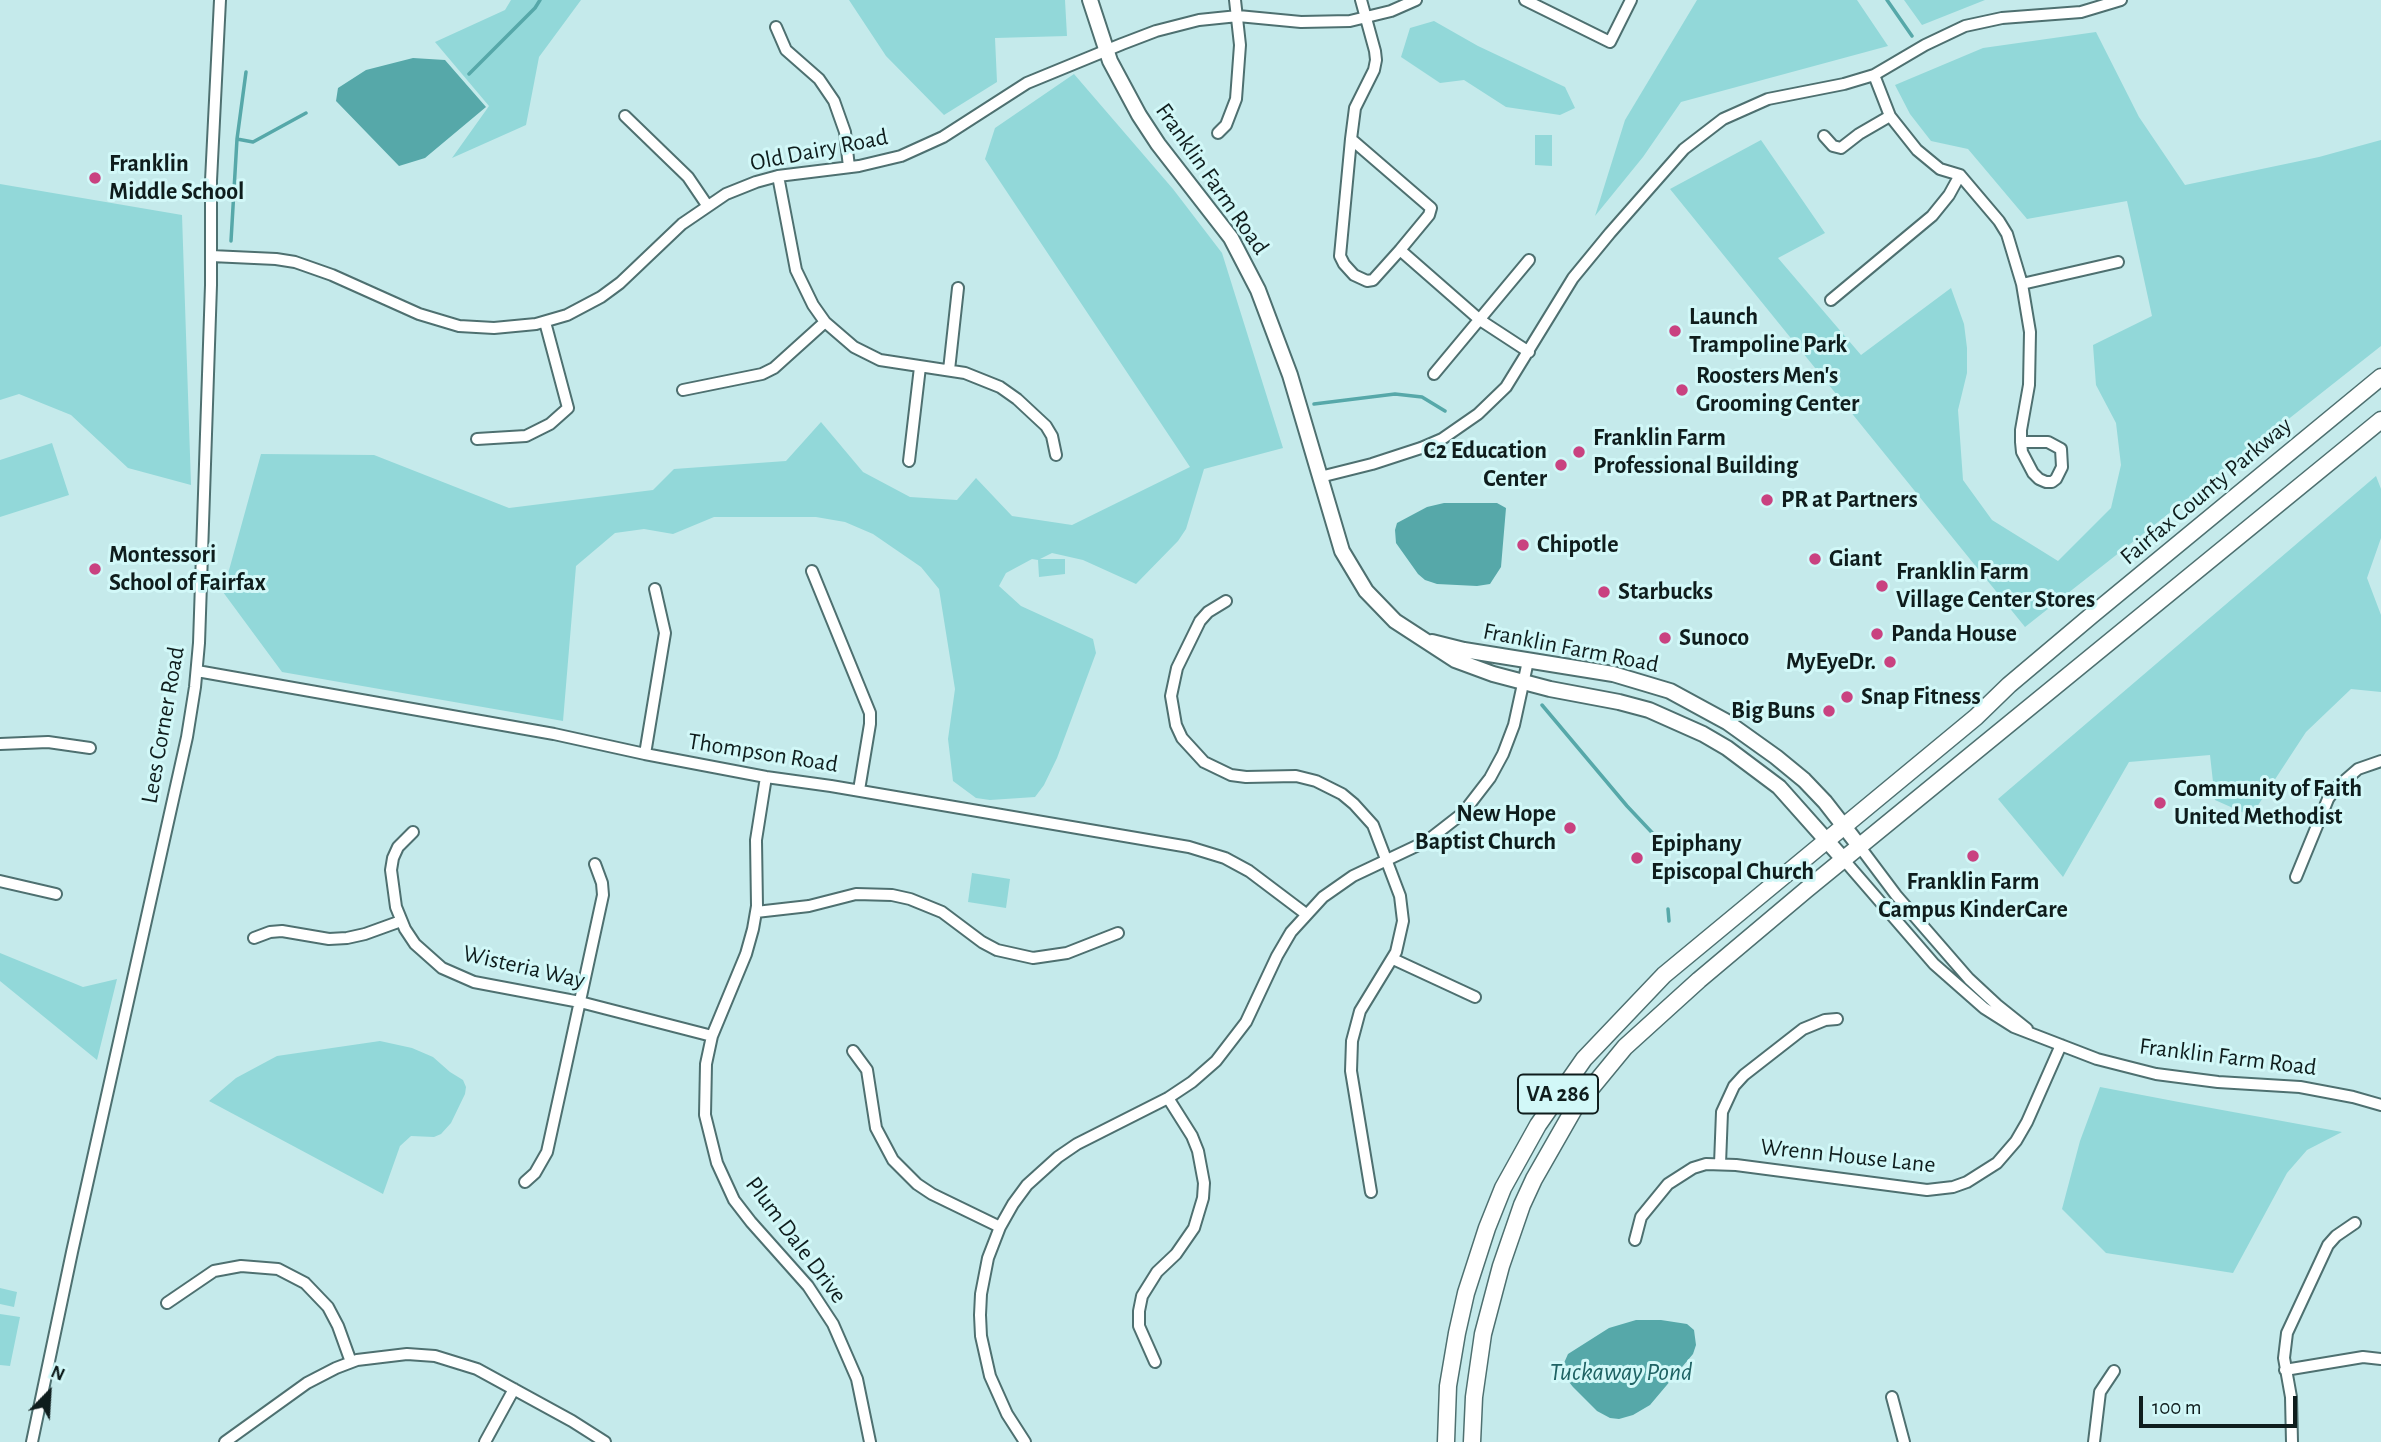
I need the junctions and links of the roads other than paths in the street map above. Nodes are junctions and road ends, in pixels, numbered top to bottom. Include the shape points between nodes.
1 (220, 0) edge
2 (1090, 0) edge
3 (1235, 0) edge
4 (1361, 0) edge
5 (1416, 0) edge
6 (1525, 0) edge
7 (1631, 0) edge
8 (2121, 0) edge
9 (1238, 16) junction
10 (1365, 19) junction
11 (776, 27) dead end
12 (1106, 50) junction
13 (1874, 75) junction
14 (625, 116) dead end
15 (1890, 116) junction
16 (1218, 133) dead end
17 (1824, 136) dead end
18 (1351, 139) junction
19 (849, 167) junction
20 (1960, 175) junction
21 (778, 176) junction
22 (707, 205) junction
23 (1399, 250) junction
24 (211, 256) junction
25 (1529, 260) dead end
26 (2118, 262) dead end
27 (2022, 284) junction
28 (958, 288) dead end
29 (1831, 300) dead end
30 (1480, 320) junction
31 (545, 322) junction
32 (825, 322) junction
33 (1529, 352) junction
34 (920, 367) junction
35 (949, 370) junction
36 (1434, 374) dead end
37 (2381, 377) edge
38 (683, 390) dead end
39 (2381, 419) edge
40 (477, 439) dead end
41 (2021, 442) junction
42 (1056, 455) dead end
43 (909, 461) dead end
44 (1320, 477) junction
45 (811, 571) dead end
46 (655, 589) dead end
47 (1226, 601) dead end
48 (1423, 639) junction
49 (1528, 661) junction
50 (197, 671) junction
51 (1524, 682) junction
52 (0, 744) edge
53 (90, 748) dead end
54 (645, 754) junction
55 (2381, 761) edge
56 (766, 776) junction
57 (859, 790) junction
58 (1845, 827) junction
59 (413, 832) dead end
60 (1828, 840) junction
61 (1860, 847) junction
62 (1386, 859) junction
63 (1844, 860) junction
64 (595, 864) dead end
65 (2296, 877) dead end
66 (0, 881) edge
67 (56, 894) dead end
68 (756, 912) junction
69 (1306, 914) junction
70 (401, 921) junction
71 (1118, 933) dead end
72 (254, 938) dead end
73 (1393, 959) junction
74 (1475, 997) dead end
75 (580, 1002) junction
76 (1837, 1019) dead end
77 (2032, 1033) junction
78 (712, 1035) junction
79 (2061, 1045) junction
80 (853, 1051) dead end
81 (1168, 1098) junction
82 (2381, 1105) edge
83 (1720, 1164) junction
84 (525, 1182) dead end
85 (1371, 1192) dead end
86 (2355, 1223) dead end
87 (1000, 1227) junction
88 (1635, 1240) dead end
89 (167, 1303) dead end
90 (2381, 1359) edge
91 (351, 1362) junction
92 (1155, 1362) dead end
93 (2285, 1370) junction
94 (2114, 1371) dead end
95 (514, 1389) junction
96 (1892, 1398) dead end
97 (32, 1442) edge
98 (225, 1442) edge
99 (485, 1442) edge
100 (605, 1442) edge
101 (870, 1442) edge
102 (1025, 1442) edge
103 (1446, 1442) edge
104 (1472, 1442) edge
105 (1904, 1442) edge
106 (2094, 1442) edge
107 (2292, 1442) edge

1 - 24 street, Lees Corner Road
2 - 12 main road, Franklin Farm Road
3 - 9 street
4 - 10 street
5 - 10 street, Old Dairy Road
6 - 7 street via 1610,42
8 - 13 street via 2081,12 2002,18 1965,26
9 - 10 street, Old Dairy Road via 1325,23
9 - 12 street, Old Dairy Road via 1173,26
9 - 16 street via 1236,99
10 - 18 street via 1376,61 1355,108
11 - 19 street via 786,50 834,101 845,132
12 - 19 street, Old Dairy Road via 1027,83 923,148
12 - 44 main road, Franklin Farm Road via 1158,144 1213,213 1245,263 1273,328
13 - 15 street
13 - 33 street via 1768,99 1703,133 1667,166 1583,266
14 - 22 street via 688,177
15 - 17 street via 1841,148
15 - 20 street via 1929,161
18 - 23 street via 1431,208
18 - 23 street via 1340,256 1354,275 1367,281
19 - 21 street, Old Dairy Road
20 - 27 street via 2007,234
20 - 29 street via 1932,216
21 - 22 street, Old Dairy Road
21 - 32 street via 796,270
22 - 31 street, Old Dairy Road via 601,297
23 - 30 street
24 - 31 street, Old Dairy Road via 304,265 459,326 521,327
24 - 50 street, Lees Corner Road
25 - 30 street
26 - 27 street
27 - 41 street via 2031,346
28 - 35 street
30 - 33 street
30 - 36 street
31 - 40 street via 568,408 526,436
32 - 34 street via 864,353
32 - 38 street via 762,374
33 - 44 street via 1496,399 1460,428 1421,448
34 - 35 street
34 - 43 street
35 - 42 street via 983,379 1017,399 1046,426
37 - 58 highway, Fairfax County Parkway / VA 286
39 - 61 highway, VA 286
41 - 41 street via 2033,473 2046,482 2056,479 2062,467 2061,449 2048,442
44 - 48 main road, Franklin Farm Road via 1342,551 1355,575 1381,608
45 - 57 street via 870,713
46 - 54 street via 665,633
47 - 62 street via 1200,621 1177,668 1172,703 1182,738 1204,762 1231,775 1296,776 1331,788 1366,816
48 - 49 main road, Franklin Farm Road
48 - 51 main road, Franklin Farm Road via 1455,660
49 - 51 street
49 - 58 main road, Franklin Farm Road via 1613,674 1670,691 1697,705 1804,780
50 - 54 street, Thompson Road
50 - 97 street, Lees Corner Road via 187,737
51 - 60 main road, Franklin Farm Road via 1639,707 1703,734 1779,787
51 - 62 street via 1503,754 1478,796 1446,828
52 - 53 street via 48,742
54 - 56 street, Thompson Road
55 - 65 street via 2358,769 2335,789
56 - 57 street, Thompson Road
56 - 68 street, Plum Dale Drive via 756,840
57 - 69 street, Thompson Road via 1189,847 1225,858
58 - 60 highway, Fairfax County Parkway / VA 286
58 - 61 main road, Franklin Farm Road
59 - 70 street, Wisteria Way via 398,847 391,870
60 - 63 main road, Franklin Farm Road
60 - 103 highway, Fairfax County Parkway / VA 286 via 1664,975 1584,1059 1538,1125 1503,1188 1465,1293 1451,1363
61 - 63 highway, VA 286
61 - 77 street, Franklin Farm Road via 1969,979
62 - 69 street via 1334,888
62 - 73 street via 1402,911 1401,937
63 - 77 street, Franklin Farm Road via 1947,977 1998,1018
63 - 104 highway, VA 286 via 1640,1032 1574,1109 1534,1179 1501,1266 1478,1362
64 - 75 street via 603,895
66 - 67 street
68 - 71 street via 856,894 892,895 943,912 997,950 1034,957 1067,953
68 - 78 street, Plum Dale Drive via 746,954
69 - 81 street via 1277,956 1233,1042 1192,1083
70 - 72 street via 347,938 282,931
70 - 75 street, Wisteria Way via 422,953 457,976
73 - 74 street
73 - 85 street via 1360,1011 1352,1041 1351,1071
75 - 78 street, Wisteria Way
75 - 84 street via 547,1152
76 - 83 street via 1803,1029 1734,1086 1722,1112
77 - 79 street, Franklin Farm Road
78 - 101 street, Plum Dale Drive via 704,1092 708,1134 717,1163 738,1205 808,1286 833,1324 857,1379
79 - 82 street, Franklin Farm Road via 2156,1074 2300,1087
79 - 83 street, Wrenn House Lane via 2016,1141 1997,1163 1960,1184 1927,1190
80 - 87 street via 867,1070 876,1128 898,1166 932,1194
81 - 87 street via 1058,1157 1026,1186
81 - 92 street via 1198,1151 1203,1191 1194,1228 1142,1296 1139,1326
83 - 88 street, Wrenn House Lane via 1693,1168 1668,1184 1641,1217
86 - 93 street via 2328,1245 2294,1316 2284,1348
87 - 102 street via 984,1275 981,1336 998,1396
89 - 91 street via 214,1271 241,1265 278,1269 305,1283 328,1307
90 - 93 street via 2363,1357
91 - 95 street via 393,1354 435,1356
91 - 98 street via 307,1383
93 - 107 street
94 - 106 street via 2100,1392
95 - 99 street
95 - 100 street
96 - 105 street

